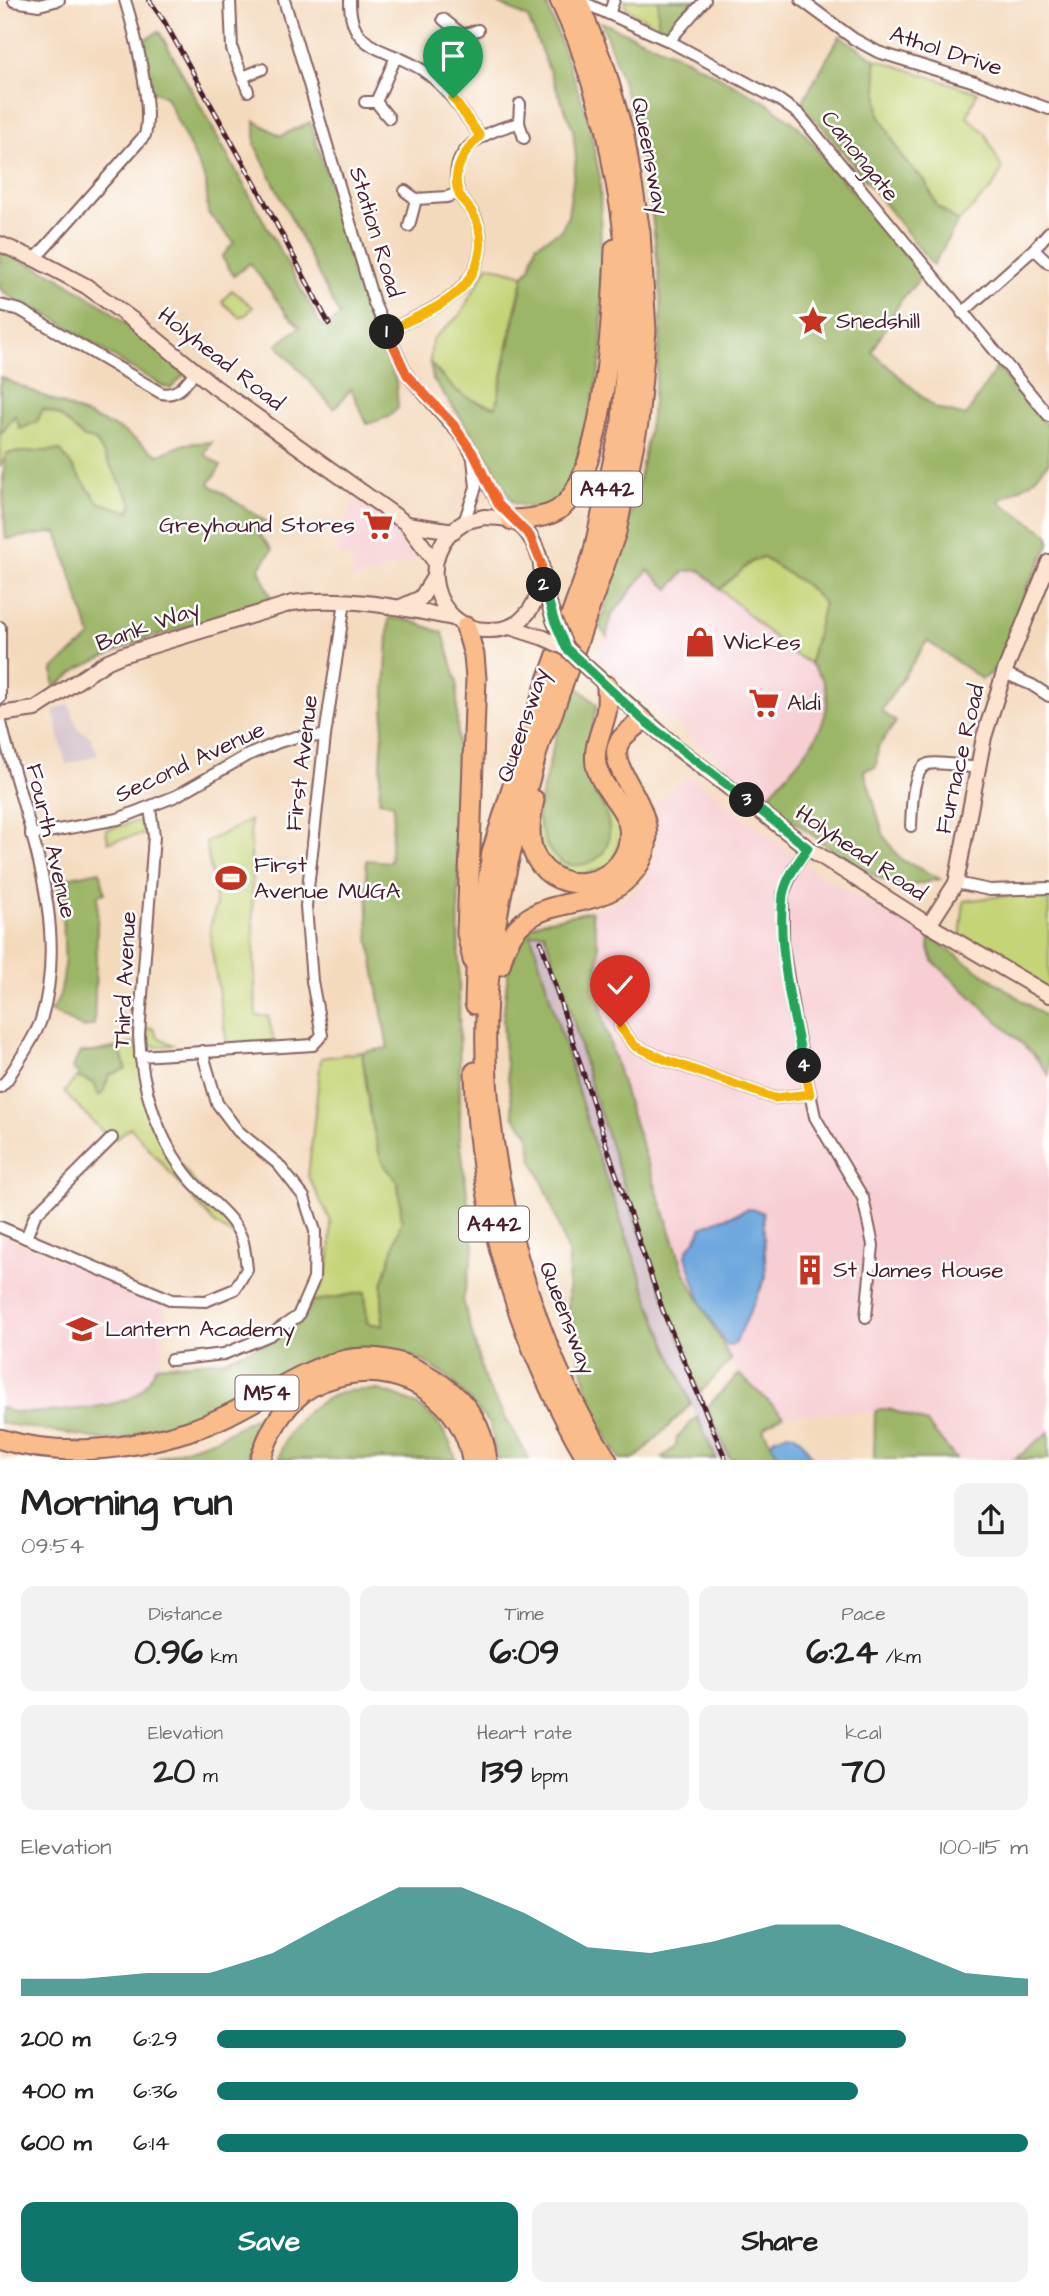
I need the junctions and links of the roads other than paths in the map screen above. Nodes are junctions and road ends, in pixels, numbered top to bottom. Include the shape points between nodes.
1 (59, 0) edge
2 (125, 0) edge
3 (230, 0) edge
4 (284, 0) edge
5 (349, 0) edge
6 (560, 0) edge
7 (578, 0) edge
8 (614, 0) edge
9 (705, 0) edge
10 (801, 0) edge
11 (14, 1) edge
12 (604, 12) junction
13 (443, 19) dead end
14 (478, 30) dead end
15 (463, 35) junction
16 (669, 41) junction
17 (396, 57) junction
18 (262, 69) dead end
19 (243, 76) junction
20 (437, 81) junction
21 (248, 91) dead end
22 (520, 104) dead end
23 (1049, 109) edge
24 (388, 118) dead end
25 (519, 123) junction
26 (480, 136) junction
27 (524, 138) dead end
28 (405, 191) dead end
29 (458, 193) junction
30 (416, 199) junction
31 (621, 211) junction
32 (409, 226) dead end
33 (1049, 232) edge
34 (0, 244) edge
35 (1034, 249) junction
36 (36, 259) junction
37 (1049, 263) edge
38 (0, 305) edge
39 (962, 313) junction
40 (387, 332) junction
41 (196, 371) junction
42 (1049, 416) edge
43 (473, 453) junction
44 (512, 520) junction
45 (407, 524) junction
46 (457, 528) junction
47 (1049, 562) edge
48 (435, 570) junction
49 (542, 577) junction
50 (345, 601) junction
51 (401, 607) junction
52 (459, 623) junction
53 (0, 627) edge
54 (510, 627) junction
55 (566, 648) junction
56 (1004, 673) junction
57 (607, 686) junction
58 (1049, 696) edge
59 (0, 698) edge
60 (0, 716) edge
61 (550, 720) junction
62 (643, 720) junction
63 (325, 736) junction
64 (978, 768) junction
65 (149, 808) junction
66 (898, 808) dead end
67 (912, 810) junction
68 (911, 826) dead end
69 (31, 835) junction
70 (808, 848) junction
71 (956, 883) junction
72 (1049, 888) edge
73 (929, 925) junction
74 (476, 971) junction
75 (1049, 995) edge
76 (620, 1027) dead end
77 (202, 1051) junction
78 (140, 1056) junction
79 (487, 1077) junction
80 (0, 1087) edge
81 (810, 1094) junction
82 (112, 1138) dead end
83 (0, 1227) edge
84 (26, 1238) junction
85 (866, 1317) dead end
86 (171, 1360) dead end
87 (0, 1439) edge
88 (260, 1460) edge
89 (472, 1460) edge
90 (487, 1460) edge
91 (588, 1460) edge
92 (607, 1460) edge

1 - 11 street via 39,5
2 - 36 street via 149,121 145,135
3 - 19 street via 232,49
4 - 40 street, Station Road
5 - 17 street via 358,36
6 - 31 highway, Queensway / A442 via 607,127
7 - 12 street, Canongate
7 - 61 highway, Queensway / A442 via 624,136 640,232 646,330 638,423 616,531
8 - 12 street
9 - 16 street
10 - 23 street, Athol Drive via 878,52
12 - 16 street, Canongate
13 - 15 street
14 - 15 street
15 - 20 street via 460,48
16 - 39 street, Canongate via 799,114
17 - 20 street
17 - 24 street via 370,102
18 - 19 street
19 - 21 street
20 - 26 street
22 - 25 street
25 - 26 street
25 - 27 street
26 - 29 street via 458,167
28 - 30 street
29 - 30 street
29 - 40 street via 482,235 475,267 455,293
30 - 32 street
31 - 44 highway, A442 via 606,374 585,474 557,510
31 - 74 highway, Queensway / A442 via 628,327 622,421 593,555 492,852
33 - 35 street
34 - 36 street, Holyhead Road
35 - 37 street
35 - 39 street
36 - 41 street, Holyhead Road via 86,286
38 - 41 street via 20,310 161,393 177,392
39 - 42 street, Canongate
40 - 43 street, Station Road via 407,375
41 - 45 street, Holyhead Road
43 - 44 street, Station Road via 498,504
43 - 46 street via 476,486
44 - 46 street via 484,517
44 - 49 street via 530,536
45 - 46 street
45 - 48 street
46 - 48 street via 446,537
47 - 56 street, Furnace Road
48 - 51 street via 421,598
48 - 52 street via 439,598
49 - 54 street via 529,612
49 - 55 street, Holyhead Road, bridge
50 - 51 street, Bank Way
50 - 60 street, Bank Way via 292,603 122,655 36,709
50 - 63 street, First Avenue
51 - 52 street, Bank Way
52 - 54 street via 481,630
52 - 74 highway, A442 via 474,655 476,678 467,933
53 - 59 street
54 - 55 street, Holyhead Road, bridge
55 - 57 street, Holyhead Road, bridge
56 - 58 street
56 - 64 street, Furnace Road
57 - 61 highway, A442 via 597,766 625,812 631,833 618,867 587,884 551,874 537,858 532,843 532,806
57 - 62 street, Holyhead Road
60 - 69 street, Fourth Avenue
61 - 79 highway, Queensway / A442 via 507,859 487,998
62 - 70 street, Holyhead Road
62 - 79 highway, A442 via 619,742 617,750 620,769 647,824 640,860 614,889 538,912 511,935 496,978
63 - 65 street, Second Avenue via 279,742
63 - 77 street, First Avenue via 306,906 322,1035 313,1045
64 - 67 street via 929,764 915,780
64 - 71 street, Furnace Road
65 - 69 street, Second Avenue via 89,826
65 - 78 street, Third Avenue via 155,836
66 - 67 street
67 - 68 street
69 - 80 street, Fourth Avenue via 48,902 50,983 40,1023
70 - 73 street, Holyhead Road
70 - 81 street via 783,894 783,946
71 - 72 street via 990,890
71 - 73 street, Furnace Road
73 - 75 street, Holyhead Road
74 - 91 highway, Queensway / A442 via 476,1106 486,1194 524,1327
76 - 81 street via 635,1046 666,1060 774,1098
77 - 78 street, First Avenue
77 - 86 street via 217,1103 238,1131 278,1164 304,1196 315,1231 314,1279 298,1316 270,1335 224,1354
78 - 84 street, Third Avenue via 149,1101 169,1149 243,1240 247,1269 235,1289 206,1301 172,1300
79 - 92 highway, Queensway / A442 via 502,1191 531,1302 570,1394
81 - 85 street via 815,1117 863,1198 873,1244
82 - 84 street via 36,1215
83 - 84 street, Third Avenue
87 - 90 highway, M54 via 86,1451 139,1445 192,1430 292,1379 361,1357 396,1360 447,1388 469,1410 485,1444
88 - 89 highway, M54 via 282,1412 305,1391 332,1377 379,1372 415,1381 436,1396 454,1416

